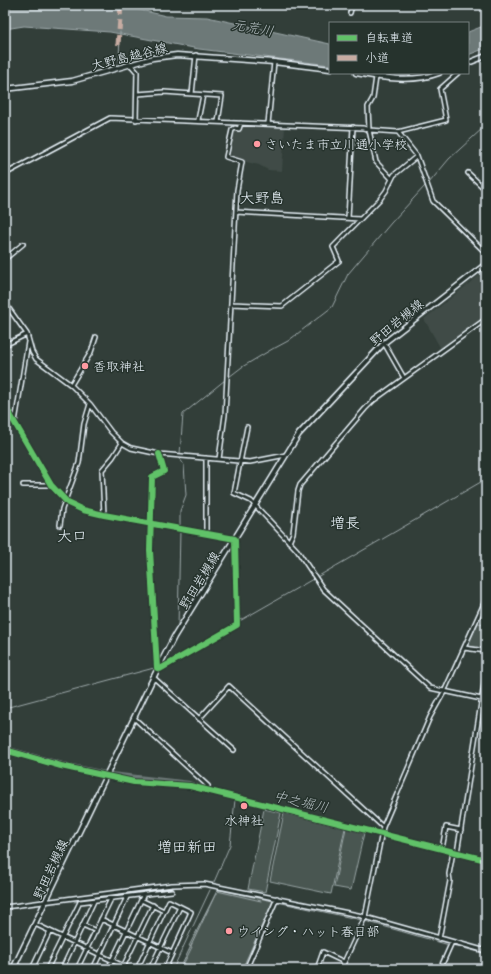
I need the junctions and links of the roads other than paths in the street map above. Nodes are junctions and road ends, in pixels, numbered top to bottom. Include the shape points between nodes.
1 (352, 5) edge
2 (350, 13) dead end
3 (196, 55) junction
4 (486, 56) edge
5 (274, 62) junction
6 (130, 64) junction
7 (469, 64) edge
8 (329, 69) edge
9 (361, 74) edge
10 (435, 74) edge
11 (457, 74) edge
12 (376, 77) junction
13 (5, 89) edge
14 (137, 94) junction
15 (192, 94) junction
16 (203, 95) junction
17 (136, 120) junction
18 (198, 120) junction
19 (218, 122) junction
20 (241, 123) junction
21 (268, 124) junction
22 (354, 127) junction
23 (369, 130) junction
24 (398, 132) junction
25 (417, 156) junction
26 (468, 173) dead end
27 (5, 174) edge
28 (391, 178) junction
29 (486, 190) edge
30 (236, 212) junction
31 (348, 218) junction
32 (360, 219) junction
33 (23, 244) dead end
34 (486, 253) edge
35 (5, 259) edge
36 (486, 264) edge
37 (5, 303) edge
38 (232, 304) junction
39 (486, 319) edge
40 (27, 334) junction
41 (96, 337) dead end
42 (28, 341) junction
43 (384, 343) junction
44 (5, 346) edge
45 (404, 378) junction
46 (71, 385) junction
47 (90, 404) junction
48 (5, 406) edge
49 (15, 423) junction
50 (247, 427) dead end
51 (122, 443) junction
52 (159, 454) junction
53 (286, 455) junction
54 (206, 458) junction
55 (219, 459) junction
56 (241, 461) junction
57 (51, 484) junction
58 (23, 485) dead end
59 (65, 500) junction
60 (256, 506) junction
61 (104, 515) junction
62 (150, 524) junction
63 (60, 525) dead end
64 (206, 533) junction
65 (235, 539) junction
66 (290, 542) junction
67 (486, 599) edge
68 (464, 648) junction
69 (486, 651) edge
70 (158, 668) junction
71 (486, 672) edge
72 (153, 677) junction
73 (444, 692) junction
74 (482, 699) junction
75 (486, 700) edge
76 (134, 718) junction
77 (199, 719) junction
78 (5, 750) edge
79 (234, 750) dead end
80 (106, 776) junction
81 (208, 786) dead end
82 (461, 830) junction
83 (381, 831) junction
84 (442, 850) junction
85 (453, 852) junction
86 (458, 853) junction
87 (486, 860) edge
88 (172, 891) dead end
89 (144, 894) junction
90 (127, 897) junction
91 (276, 898) junction
92 (111, 899) junction
93 (141, 900) junction
94 (46, 901) junction
95 (94, 901) junction
96 (153, 906) junction
97 (180, 906) junction
98 (5, 907) edge
99 (164, 911) junction
100 (102, 919) junction
101 (364, 919) junction
102 (35, 924) junction
103 (83, 925) junction
104 (114, 925) junction
105 (50, 931) junction
106 (96, 931) junction
107 (126, 931) junction
108 (62, 937) junction
109 (138, 937) junction
110 (439, 939) junction
111 (149, 942) junction
112 (75, 943) junction
113 (451, 944) junction
114 (87, 948) junction
115 (160, 948) junction
116 (486, 951) edge
117 (172, 953) junction
118 (100, 954) junction
119 (112, 961) junction
120 (344, 962) junction
121 (14, 967) edge
122 (123, 968) edge
123 (188, 968) edge
124 (23, 969) edge
125 (32, 969) edge
126 (47, 969) edge
127 (62, 969) edge
128 (77, 969) edge
129 (93, 969) edge
130 (108, 969) edge
131 (130, 969) edge
132 (137, 969) edge
133 (150, 969) edge
134 (164, 969) edge
135 (182, 969) edge
136 (249, 969) edge
137 (317, 969) edge
138 (341, 969) edge
139 (440, 969) edge

1 - 2 street
3 - 5 main road, 大野島越谷線
3 - 6 main road, 大野島越谷線 via 162,56
3 - 15 street
4 - 7 main road
5 - 8 main road, 大野島越谷線
5 - 21 street
6 - 13 main road, 大野島越谷線 via 72,81
6 - 14 street via 138,72
9 - 12 main road
10 - 12 main road via 413,79
11 - 24 street via 440,89 446,120
12 - 23 street via 373,98 368,106
14 - 15 street
14 - 17 street
15 - 16 street
16 - 18 street
16 - 19 street via 222,96
17 - 18 street
17 - 27 street via 106,119
18 - 19 street
19 - 20 street
20 - 21 street
20 - 30 street via 239,129 232,130 226,157 242,162 237,185
21 - 22 street
22 - 23 street
22 - 31 street
23 - 24 street
23 - 28 street via 376,162
24 - 25 street
25 - 28 street
25 - 34 street via 433,201
26 - 29 street
28 - 32 street via 386,191
30 - 31 street
30 - 38 street
31 - 32 street
32 - 38 street via 333,247 339,261 287,304 276,307
33 - 35 street
36 - 43 main road, 野田岩槻線
37 - 40 street
38 - 55 street via 225,414
39 - 45 street
40 - 42 street
40 - 44 street
41 - 46 street via 91,352
42 - 46 street via 36,360
42 - 49 street
43 - 45 street
43 - 53 main road, 野田岩槻線 via 299,434
45 - 66 street via 367,407 300,485
46 - 47 street
47 - 51 street via 103,423
47 - 59 street via 84,424 79,463
48 - 49 street
49 - 57 street
50 - 56 street
51 - 52 street
51 - 61 street via 102,470
52 - 54 street
52 - 62 street via 164,471 152,477
53 - 56 street via 250,462
53 - 60 main road, 野田岩槻線
54 - 55 street
54 - 64 street
55 - 56 street
56 - 60 street via 234,492 246,497
57 - 58 street
57 - 59 street
59 - 61 street via 83,510
59 - 63 street
60 - 65 main road, 野田岩槻線
60 - 66 street
61 - 62 street
62 - 64 street
62 - 70 street
64 - 65 street
65 - 70 main road, 野田岩槻線 via 174,637
65 - 70 street via 236,623 192,651
66 - 73 street via 323,589 430,688
67 - 68 street
68 - 69 street
68 - 73 street
70 - 72 main road, 野田岩槻線
71 - 74 street
72 - 76 main road, 野田岩槻線
72 - 77 street
73 - 74 street
73 - 83 street via 430,718
74 - 75 street
74 - 82 street
76 - 80 main road, 野田岩槻線
76 - 81 street
77 - 79 street
77 - 83 street via 230,686
78 - 80 street
80 - 83 street via 134,782 190,786
80 - 94 main road, 野田岩槻線
82 - 84 street via 446,827
82 - 86 street
83 - 84 street
83 - 101 street
84 - 85 street
85 - 86 street
85 - 110 street
86 - 87 street
88 - 89 street
89 - 90 street
89 - 93 street
90 - 92 street
90 - 104 street
91 - 94 street via 215,886 182,884
91 - 101 street
91 - 136 street via 247,967
92 - 95 street
92 - 100 street
93 - 96 street
93 - 107 street
94 - 98 street
94 - 102 main road, 野田岩槻線
95 - 103 street
95 - 108 street via 78,904
96 - 99 street
96 - 109 street
97 - 99 street via 169,901
97 - 115 street
97 - 117 street via 191,912
99 - 111 street
100 - 104 street
100 - 106 street
101 - 110 street
101 - 120 street
102 - 105 street
102 - 121 main road, 野田岩槻線
103 - 106 street
103 - 112 street
104 - 107 street
104 - 118 street
105 - 108 street
105 - 125 street
106 - 114 street
107 - 109 street
107 - 119 street
108 - 112 street
108 - 126 street
109 - 111 street
109 - 122 street
110 - 113 street
111 - 115 street
111 - 132 street
112 - 114 street
112 - 127 street
113 - 116 street
113 - 139 street
114 - 118 street
114 - 128 street
115 - 117 street
115 - 133 street
117 - 134 street
118 - 119 street
118 - 129 street
119 - 122 street
119 - 130 street
120 - 137 street via 323,952
120 - 138 street
121 - 124 street
122 - 131 street
123 - 135 street

